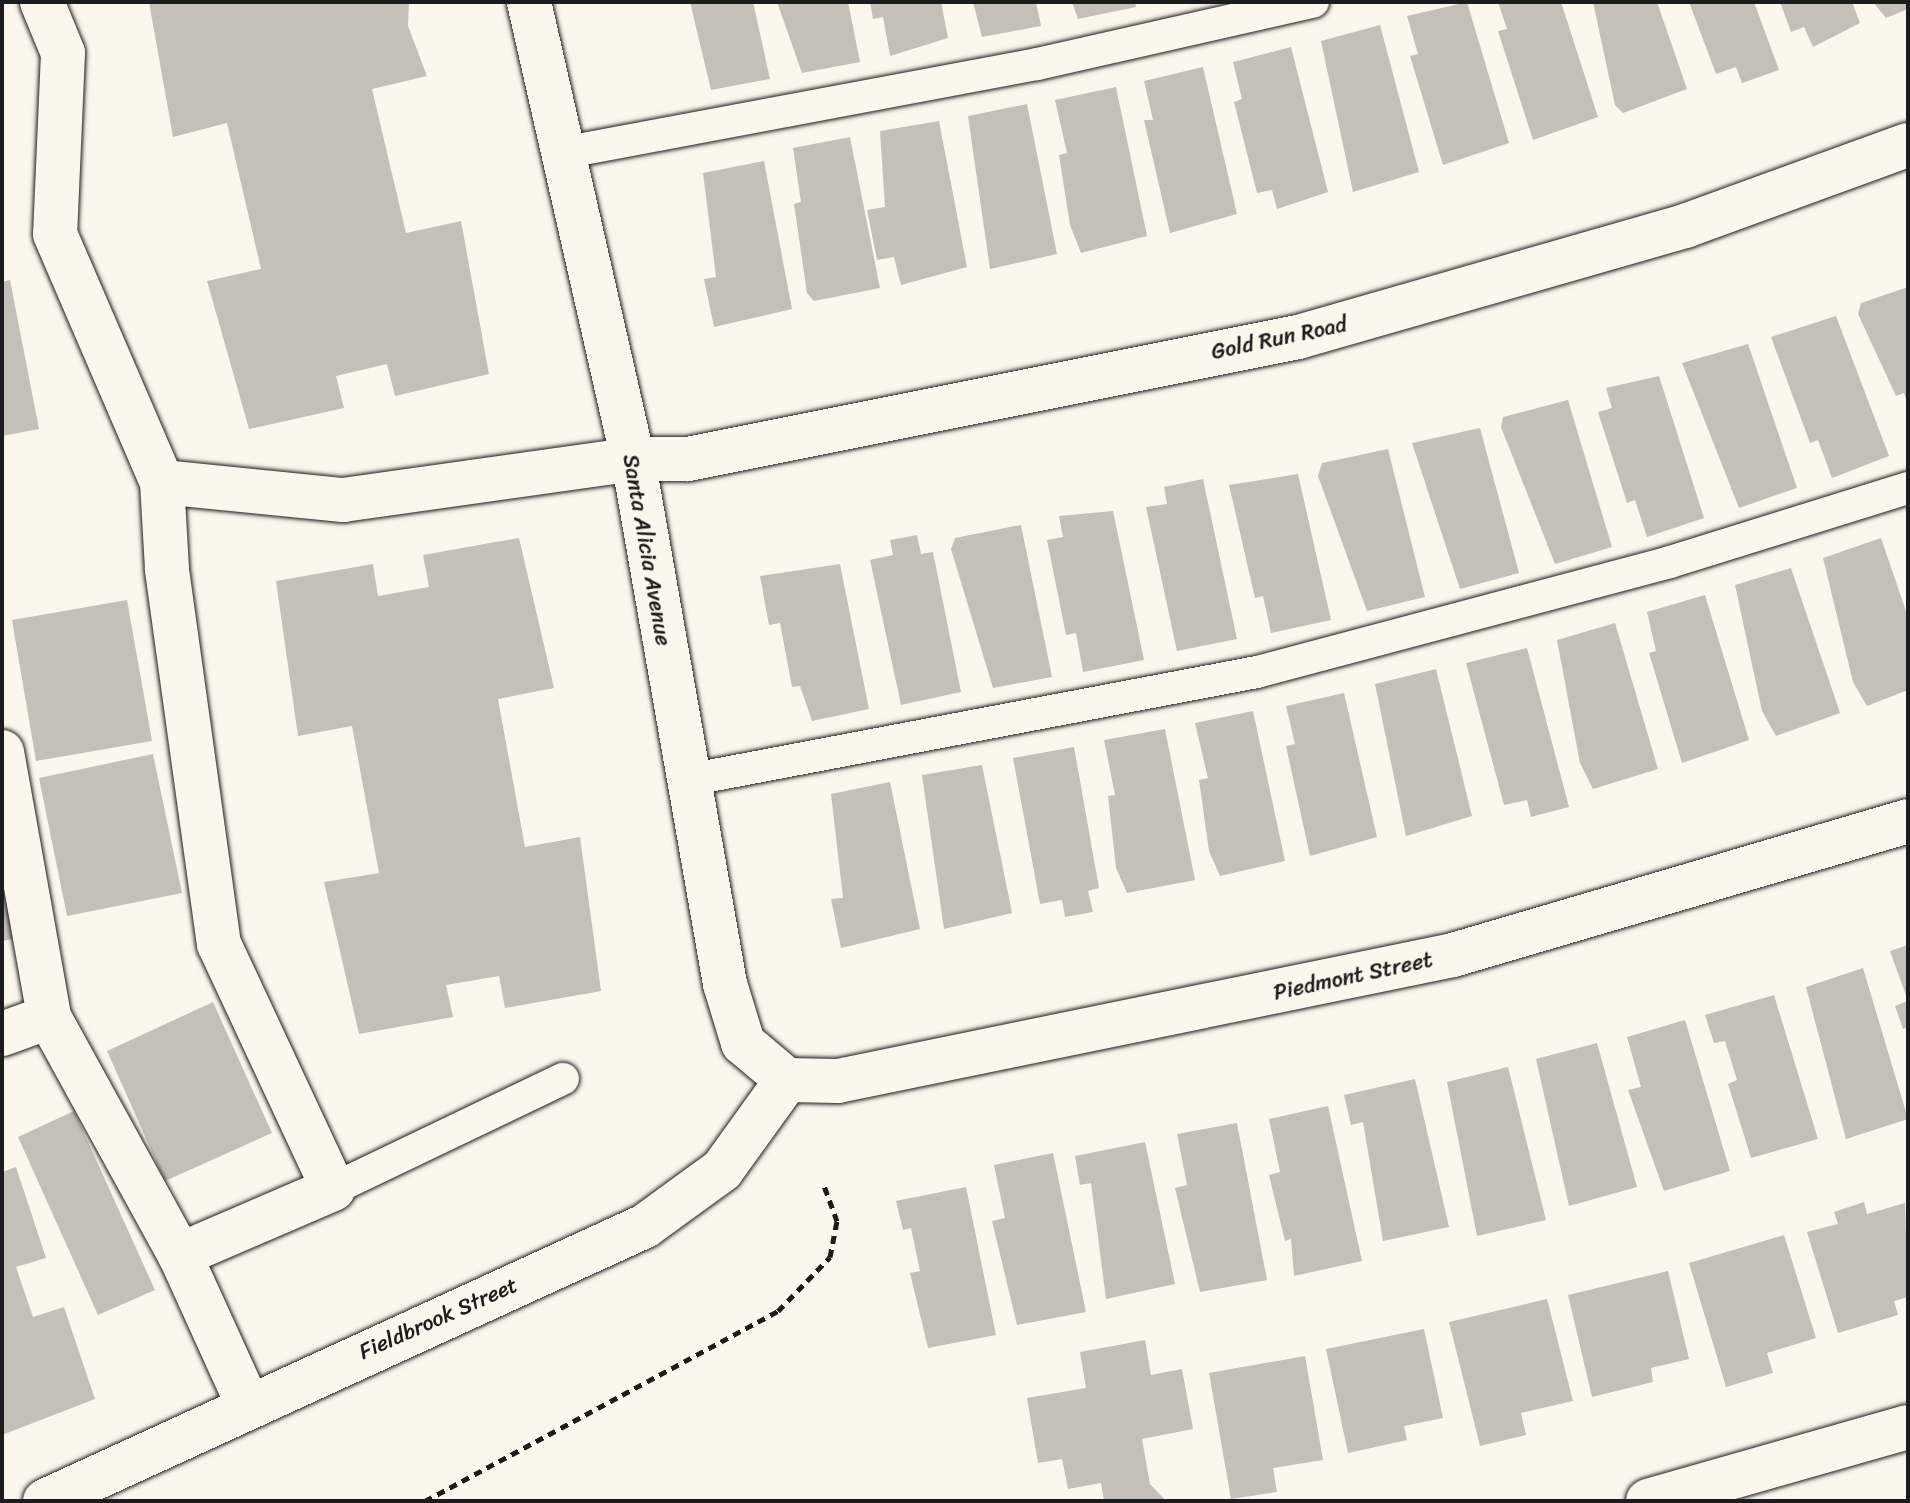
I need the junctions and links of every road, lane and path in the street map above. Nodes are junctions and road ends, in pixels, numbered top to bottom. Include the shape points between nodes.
1 (42, 2) edge
2 (529, 2) edge
3 (1313, 2) edge
4 (1908, 145) edge
5 (567, 152) junction
6 (633, 459) junction
7 (162, 482) junction
8 (1908, 488) edge
9 (2, 752) edge
10 (688, 780) junction
11 (1908, 821) edge
12 (49, 1017) junction
13 (2, 1034) edge
14 (563, 1079) dead end
15 (787, 1080) junction
16 (824, 1185) dead end
17 (333, 1189) junction
18 (180, 1255) junction
19 (249, 1407) junction
20 (1908, 1427) edge
21 (45, 1501) edge
22 (425, 1501) edge
23 (1648, 1501) edge

1 - 7 street via 63,53 55,234
2 - 5 street, Santa Alicia Avenue
3 - 5 lane via 1052,61
4 - 6 street, Gold Run Road via 1685,226 1298,337 688,459
5 - 6 street, Santa Alicia Avenue
6 - 7 street, Gold Run Road via 343,500
6 - 10 street, Santa Alicia Avenue
7 - 17 street via 167,570 219,944
8 - 10 lane via 1670,562 1257,672
9 - 12 street
10 - 15 street, Santa Alicia Avenue via 743,1043
11 - 15 street, Piedmont Street via 1453,955 838,1081
12 - 13 street
12 - 18 street
14 - 17 lane
15 - 19 street, Fieldbrook Street via 722,1170 645,1226
16 - 22 path via 837,1221 830,1257 778,1311
17 - 18 street
18 - 19 street
19 - 21 street, Fieldbrook Street
20 - 23 street

